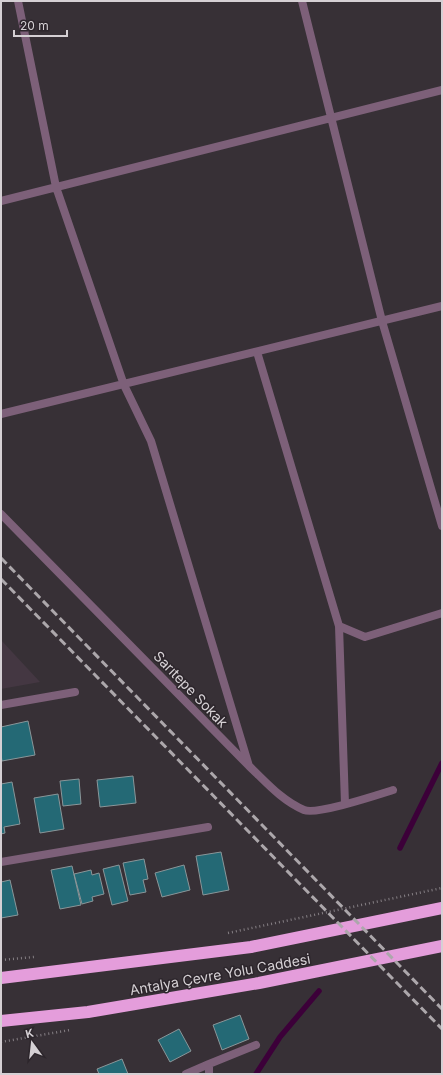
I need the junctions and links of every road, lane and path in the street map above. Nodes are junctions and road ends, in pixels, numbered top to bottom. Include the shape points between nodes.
1 (18, 1) edge
2 (302, 1) edge
3 (442, 90) edge
4 (332, 118) junction
5 (56, 187) junction
6 (1, 201) edge
7 (442, 306) edge
8 (382, 321) junction
9 (257, 352) junction
10 (124, 384) junction
11 (1, 414) edge
12 (1, 514) edge
13 (442, 526) edge
14 (442, 613) edge
15 (339, 626) junction
16 (75, 692) dead end
17 (1, 705) edge
18 (249, 766) junction
19 (393, 790) dead end
20 (345, 804) junction
21 (208, 827) dead end
22 (1, 862) edge
23 (442, 888) edge
24 (442, 908) edge
25 (222, 934) dead end
26 (442, 946) edge
27 (42, 956) dead end
28 (1, 960) edge
29 (1, 978) edge
30 (1, 1021) edge
31 (256, 1045) dead end
32 (209, 1064) junction
33 (186, 1074) edge
34 (209, 1074) edge

1 - 5 street
2 - 4 street
3 - 4 street
4 - 5 street
4 - 8 street
5 - 6 street
5 - 10 street
7 - 8 street
8 - 9 street
8 - 13 street
9 - 10 street
9 - 15 street
10 - 11 street
10 - 18 street via 151,441
12 - 18 street, Sarıtepe Sokak
14 - 15 street via 365,637
15 - 20 street
16 - 17 street
18 - 20 street, Sarıtepe Sokak via 286,800 305,811
19 - 20 street, Sarıtepe Sokak
21 - 22 street
23 - 25 path
24 - 29 highway, Antalya Çevre Yolu Caddesi via 251,948
26 - 30 highway, Antalya Çevre Yolu Caddesi via 259,983 88,1012
27 - 28 path
31 - 32 street
32 - 33 street
32 - 34 street

